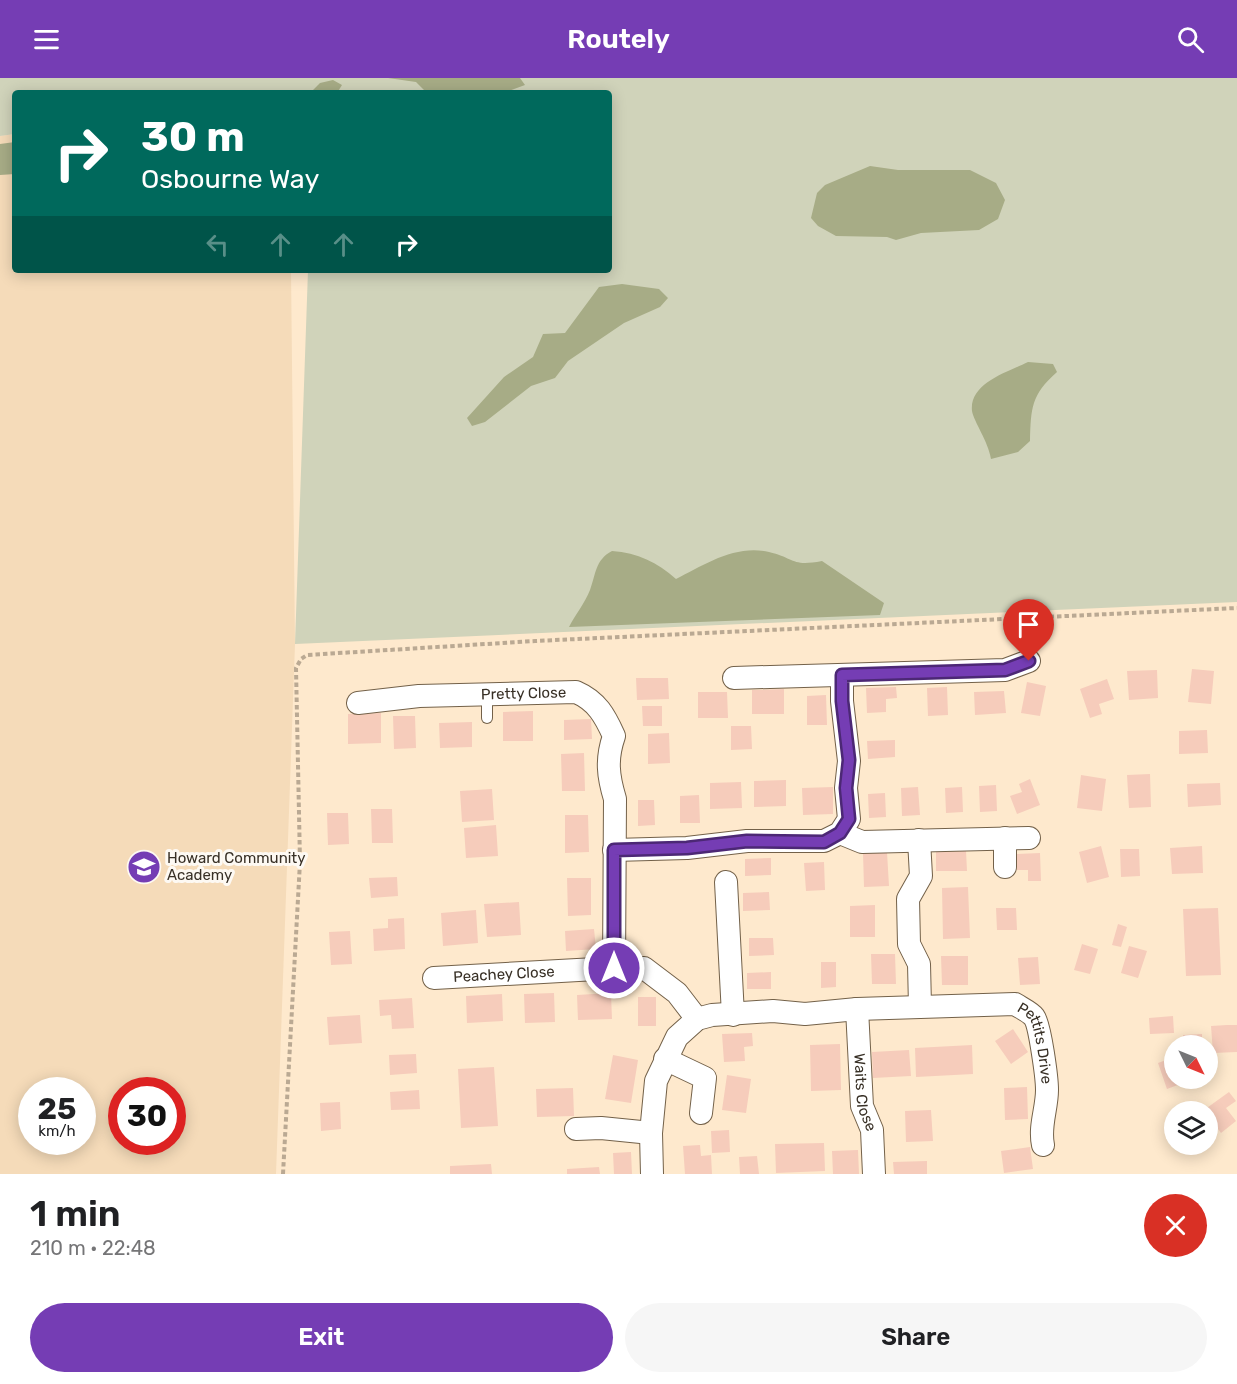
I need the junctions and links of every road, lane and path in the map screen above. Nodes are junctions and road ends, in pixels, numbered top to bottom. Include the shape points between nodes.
1 (1237, 608) edge
2 (1029, 661) dead end
3 (842, 675) junction
4 (734, 678) dead end
5 (487, 696) junction
6 (358, 703) dead end
7 (488, 718) dead end
8 (840, 833) junction
9 (1005, 838) junction
10 (1029, 838) dead end
11 (920, 840) junction
12 (614, 850) junction
13 (1005, 867) dead end
14 (726, 882) dead end
15 (614, 968) junction
16 (434, 978) dead end
17 (920, 1006) junction
18 (856, 1009) junction
19 (733, 1015) junction
20 (697, 1019) junction
21 (665, 1059) junction
22 (701, 1113) dead end
23 (576, 1129) dead end
24 (651, 1133) junction
25 (1042, 1145) dead end
26 (283, 1174) edge
27 (652, 1174) edge
28 (874, 1174) edge

1 - 26 path via 307,655 296,668 300,862
2 - 3 street via 1005,670
3 - 4 street
3 - 8 street via 849,819
5 - 6 street, Pretty Close via 418,696
5 - 7 lane
5 - 12 street, Pretty Close via 576,692 588,697 604,713 614,736 608,754 608,775 615,799
8 - 11 street via 862,842
8 - 12 street via 824,842 747,841
9 - 10 street
9 - 11 street
9 - 13 street
11 - 17 street via 921,876 908,899 909,944 919,964
12 - 15 street, Pretty Close
14 - 19 street
15 - 16 street, Peachey Close
15 - 20 street, Peachey Close via 644,968 677,993
17 - 18 street, Pettits Drive
17 - 25 street, Pettits Drive via 1015,1004 1035,1018 1042,1041 1047,1090 1040,1133
18 - 19 street, Pettits Drive
18 - 28 street, Waits Close via 862,1106 872,1130
19 - 20 street, Pettits Drive
20 - 21 street via 677,1037
21 - 22 street via 705,1078
21 - 24 street via 656,1081
23 - 24 street
24 - 27 street

